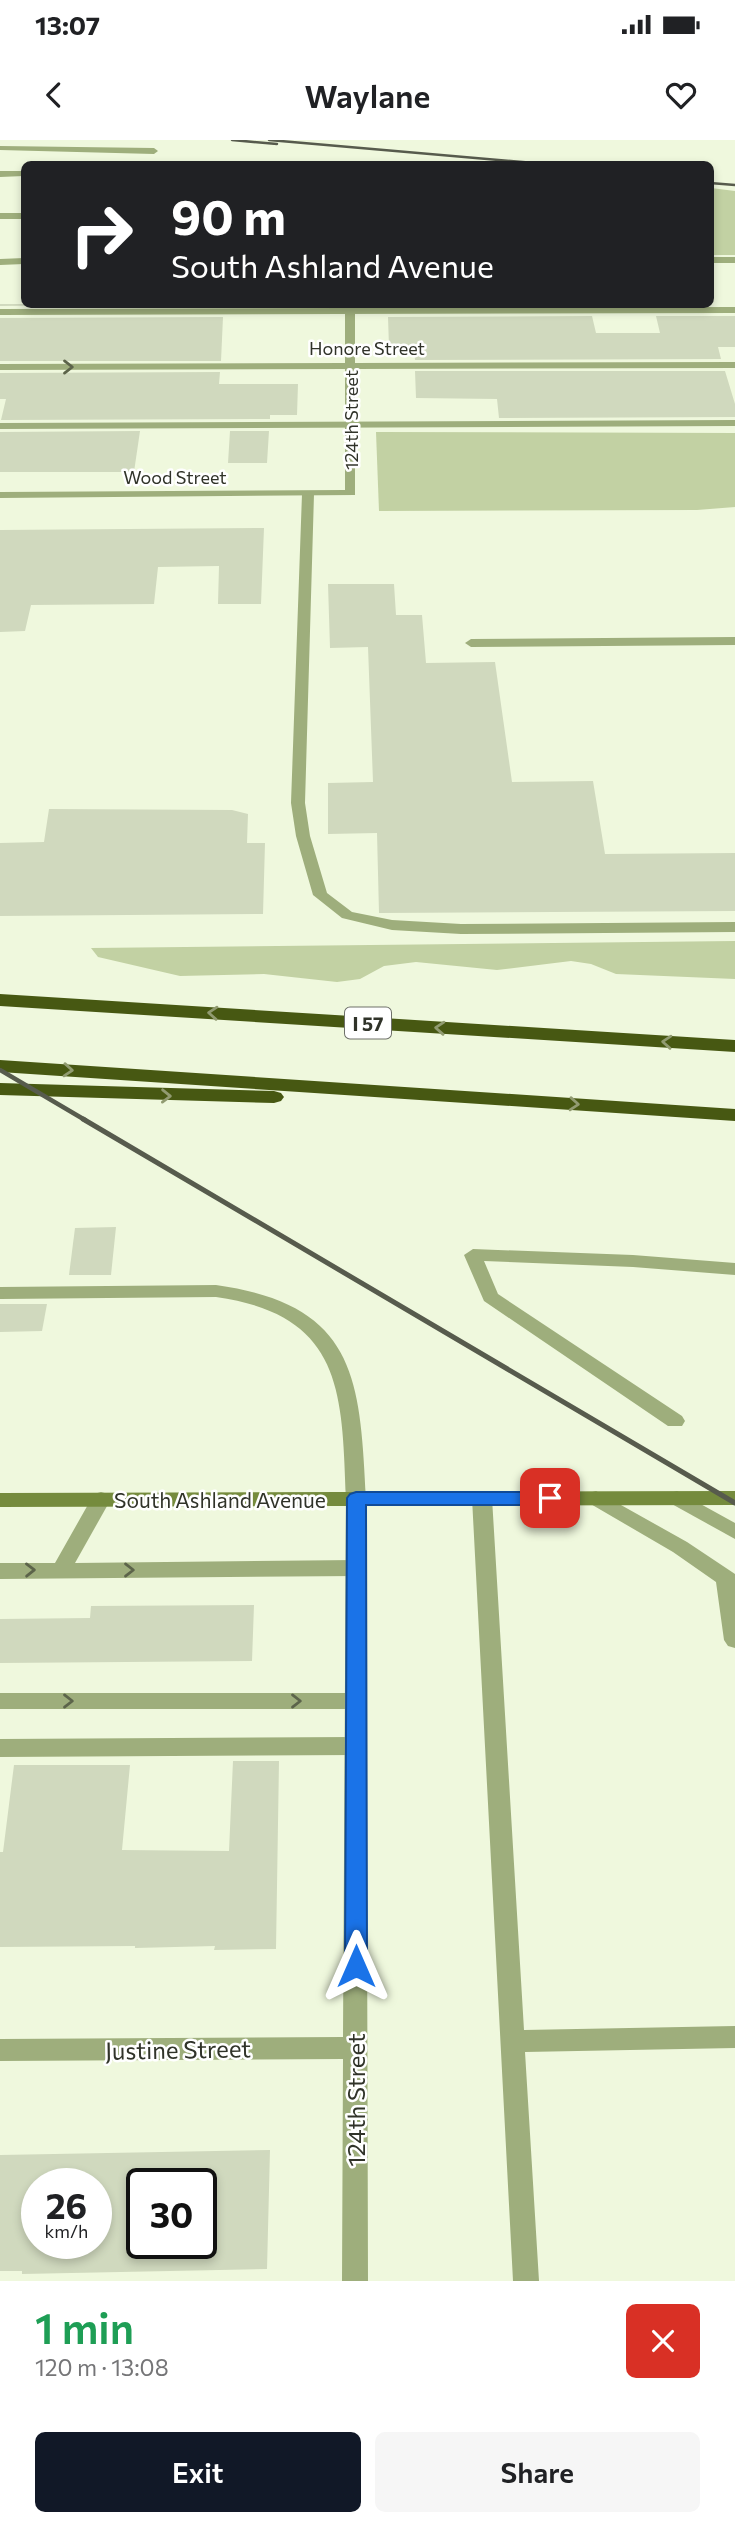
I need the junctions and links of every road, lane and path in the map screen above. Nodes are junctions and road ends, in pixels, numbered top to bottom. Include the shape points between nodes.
1 (0, 148) edge
2 (154, 151) dead end
3 (0, 174) edge
4 (21, 174) edge
5 (0, 216) edge
6 (21, 216) edge
7 (714, 260) edge
8 (735, 260) edge
9 (0, 261) edge
10 (21, 261) edge
11 (350, 308) edge
12 (735, 310) edge
13 (0, 312) edge
14 (735, 365) edge
15 (350, 366) junction
16 (0, 367) edge
17 (735, 423) edge
18 (351, 425) junction
19 (0, 426) edge
20 (309, 494) junction
21 (351, 494) joint
22 (0, 495) edge
23 (735, 641) edge
24 (471, 643) dead end
25 (735, 927) edge
26 (0, 1000) edge
27 (735, 1046) edge
28 (0, 1066) edge
29 (0, 1090) edge
30 (506, 1099) junction
31 (735, 1115) edge
32 (735, 1269) edge
33 (0, 1293) edge
34 (675, 1421) dead end
35 (356, 1498) junction
36 (482, 1498) junction
37 (596, 1498) junction
38 (677, 1498) junction
39 (735, 1498) edge
40 (101, 1499) junction
41 (0, 1500) edge
42 (735, 1532) edge
43 (356, 1568) junction
44 (61, 1570) junction
45 (0, 1571) edge
46 (730, 1581) edge
47 (735, 1640) edge
48 (0, 1701) edge
49 (356, 1701) junction
50 (356, 1746) junction
51 (0, 1748) edge
52 (735, 2037) edge
53 (512, 2041) junction
54 (356, 2048) junction
55 (0, 2050) edge
56 (355, 2281) edge
57 (526, 2281) edge

1 - 2 street
3 - 4 street
5 - 6 street
7 - 8 street
9 - 10 street
11 - 12 street
11 - 13 street
11 - 15 street, 124th Street
14 - 15 street, Honore Street
16 -> 15 street, Honore Street
15 - 18 street, 124th Street
17 - 18 street
18 - 19 street
18 - 21 street, 124th Street
20 - 21 street, Wood Street
20 - 22 street, Wood Street
20 - 25 street via 298,803 320,895 347,915 392,925 461,929
23 - 24 street
27 -> 26 highway, I 57
28 -> 30 highway
29 -> 30 highway
30 -> 31 highway
32 - 34 street via 473,1255 490,1297
33 - 35 street, 124th Street via 216,1291 250,1296 282,1308 309,1327 343,1372
35 - 36 main road, South Ashland Avenue
35 - 40 main road, South Ashland Avenue
35 - 43 street, 124th Street
36 - 37 main road, South Ashland Avenue
36 - 53 street
37 - 38 main road, South Ashland Avenue
37 - 46 street
38 - 39 main road, South Ashland Avenue
38 - 42 street
40 - 41 main road, South Ashland Avenue
40 - 44 street
44 -> 43 street
43 - 49 street, 124th Street
45 -> 44 street
46 - 47 street
48 -> 49 street
49 - 50 street, 124th Street
50 - 51 street
50 - 54 street, 124th Street
52 - 53 street
53 - 57 street
54 - 55 street, Justine Street
54 - 56 street, 124th Street

